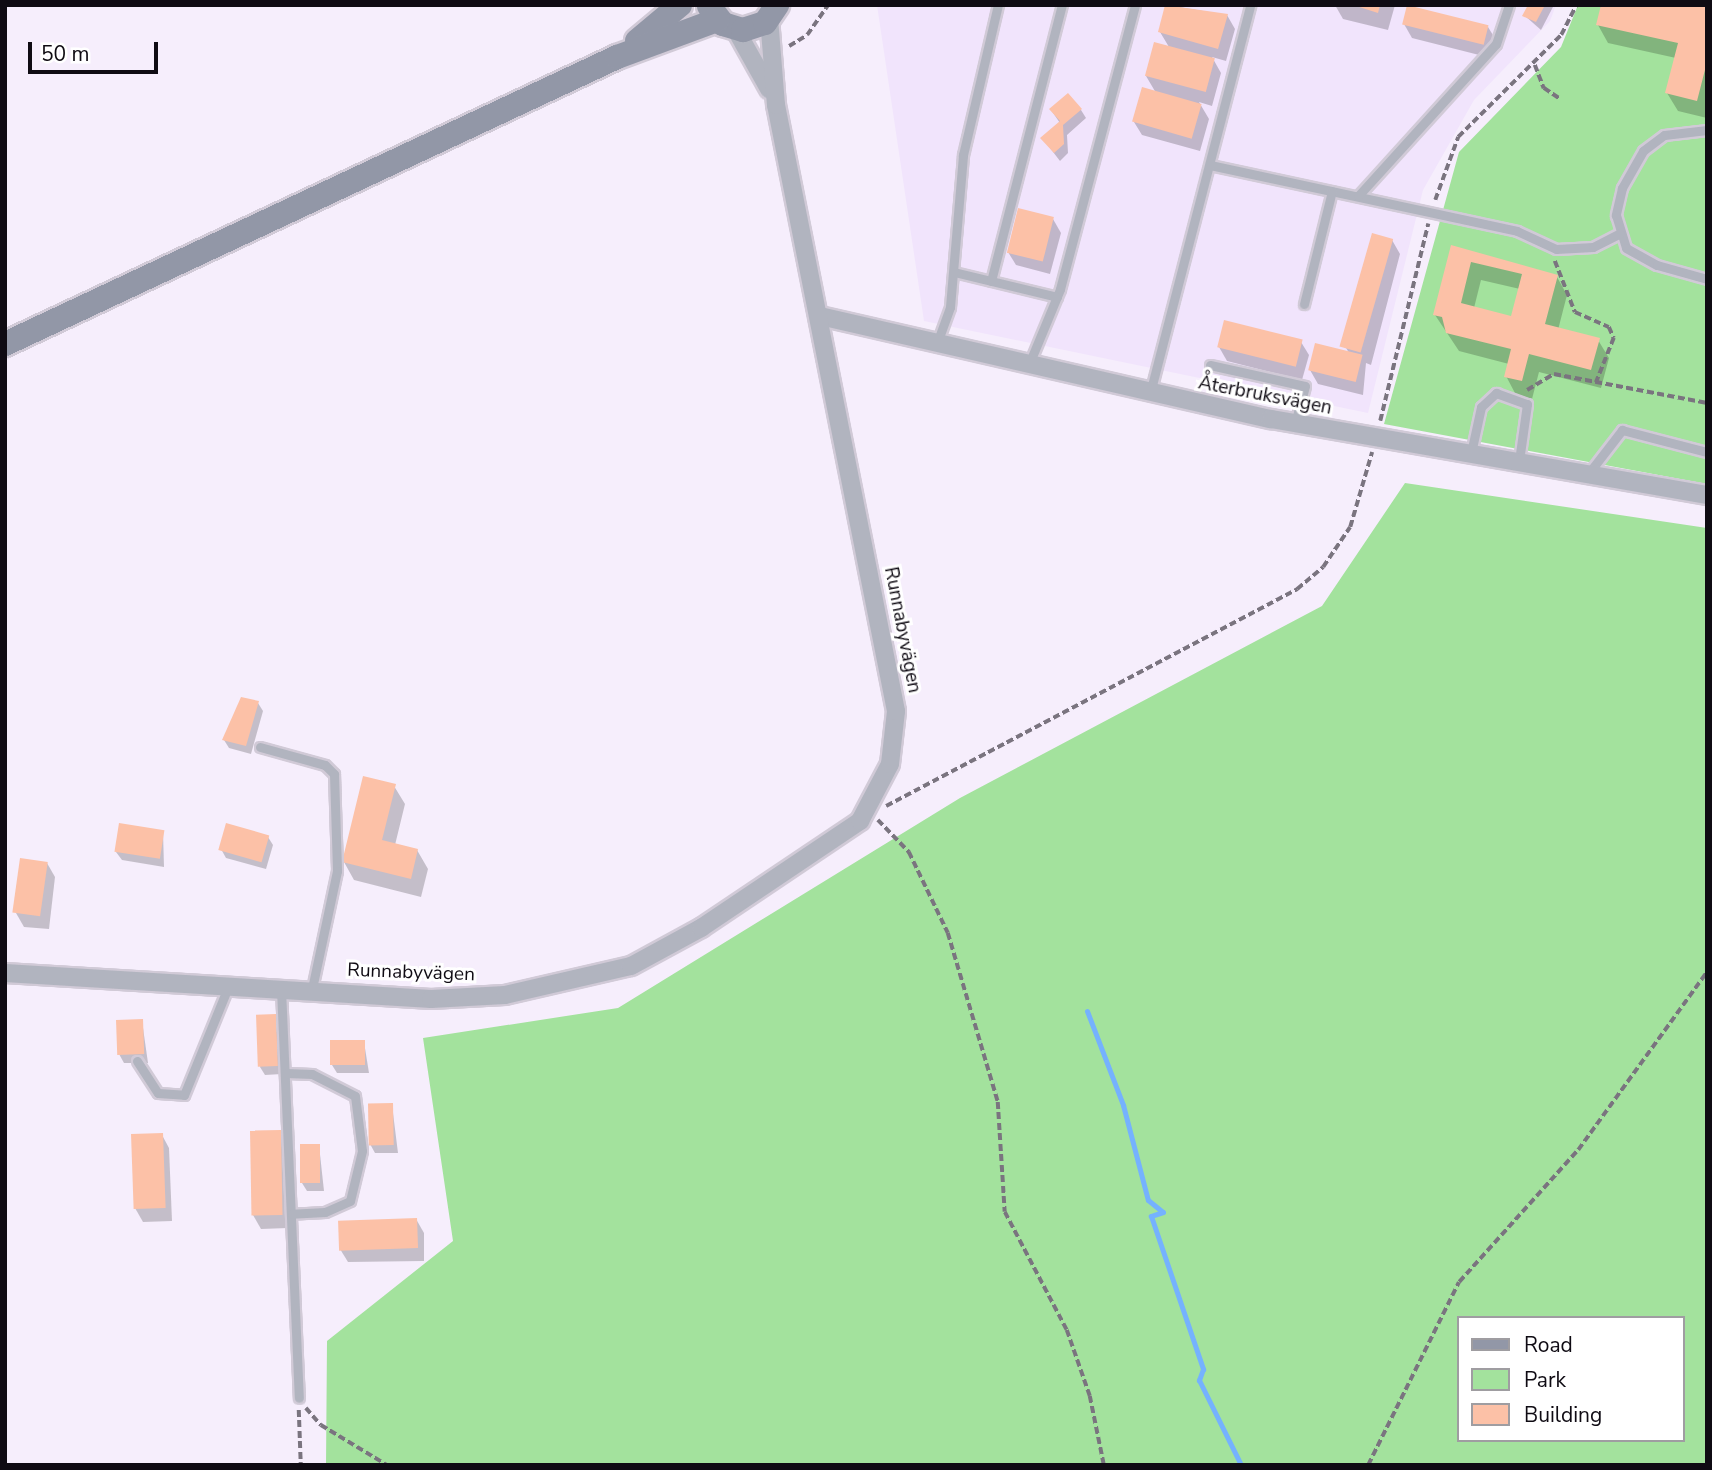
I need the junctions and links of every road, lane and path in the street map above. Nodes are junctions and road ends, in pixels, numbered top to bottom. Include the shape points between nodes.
1 (680, 5) edge
2 (820, 5) edge
3 (828, 5) edge
4 (998, 5) edge
5 (1062, 5) edge
6 (1135, 5) edge
7 (1250, 5) edge
8 (1509, 5) edge
9 (775, 9) edge
10 (822, 11) junction
11 (721, 18) edge
12 (771, 54) junction
13 (617, 57) junction
14 (1534, 63) dead end
15 (1559, 98) dead end
16 (776, 105) junction
17 (1707, 130) edge
18 (1210, 165) junction
19 (1332, 191) junction
20 (1358, 196) junction
21 (1620, 233) junction
22 (1556, 249) junction
23 (954, 272) junction
24 (1707, 279) edge
25 (992, 281) junction
26 (1057, 297) junction
27 (1304, 304) dead end
28 (820, 316) junction
29 (5, 344) edge
30 (937, 344) junction
31 (1210, 365) dead end
32 (1028, 366) junction
33 (1596, 383) junction
34 (1149, 394) junction
35 (1517, 396) junction
36 (1707, 403) edge
37 (1295, 424) junction
38 (1376, 437) junction
39 (1707, 452) edge
40 (1471, 453) junction
41 (1519, 461) junction
42 (1588, 474) junction
43 (1707, 495) edge
44 (260, 747) dead end
45 (868, 810) junction
46 (1707, 972) edge
47 (5, 973) edge
48 (229, 984) junction
49 (281, 987) junction
50 (312, 989) junction
51 (137, 1061) dead end
52 (286, 1073) junction
53 (292, 1214) junction
54 (299, 1398) junction
55 (301, 1465) edge
56 (387, 1465) edge
57 (1104, 1465) edge
58 (1368, 1465) edge

1 - 13 main road
2 - 10 path
3 - 10 path
4 - 23 lane via 963,155
5 - 25 lane
6 - 26 lane
7 - 18 lane
8 - 20 lane via 1496,44
9 - 11 main road
9 - 12 street, Runnabyvägen
10 - 12 path via 807,35
11 - 13 main road
11 - 16 street, Runnabyvägen
12 - 16 street, Runnabyvägen
13 - 29 main road
14 - 15 path via 1544,88
16 - 28 street, Runnabyvägen
17 - 21 lane via 1664,135 1643,150 1622,188
18 - 19 lane
18 - 34 lane
19 - 20 lane
19 - 27 lane
20 - 22 lane via 1517,231
21 - 22 lane via 1593,247
21 - 24 lane via 1626,248 1657,265
22 - 33 path via 1555,265 1564,271 1575,312 1609,327 1614,338
23 - 25 lane
23 - 30 lane via 950,307
25 - 26 lane
26 - 32 lane
28 - 30 street, Återbruksvägen
28 - 45 street, Runnabyvägen via 896,711 890,764
30 - 32 street, Återbruksvägen
31 - 37 lane via 1305,386
32 - 34 street, Återbruksvägen
33 - 35 path via 1554,374
33 - 36 path
34 - 37 street, Återbruksvägen
35 - 40 lane via 1496,393 1481,407
35 - 41 lane via 1528,412
37 - 38 street, Återbruksvägen
38 - 40 street, Återbruksvägen
38 - 45 path via 1350,527 1323,567 1297,589 900,804
39 - 42 lane via 1622,430
40 - 41 street, Återbruksvägen
41 - 42 street, Återbruksvägen
42 - 43 street, Återbruksvägen
44 - 50 lane, Runnabyvägen via 325,765 334,774 337,871
45 - 50 street, Runnabyvägen via 842,835 701,928 611,973 473,998
45 - 57 path via 909,852 948,933 998,1102 1005,1212 1067,1330 1090,1396
46 - 58 path via 1578,1150 1459,1282
47 - 48 street, Runnabyvägen
48 - 49 street, Runnabyvägen
48 - 51 lane via 184,1095 158,1093
49 - 50 street, Runnabyvägen
49 - 52 lane
52 - 53 lane
52 - 53 lane via 312,1074 355,1096 362,1150 350,1201 325,1212
53 - 54 lane
54 - 55 path
54 - 56 path via 321,1425

